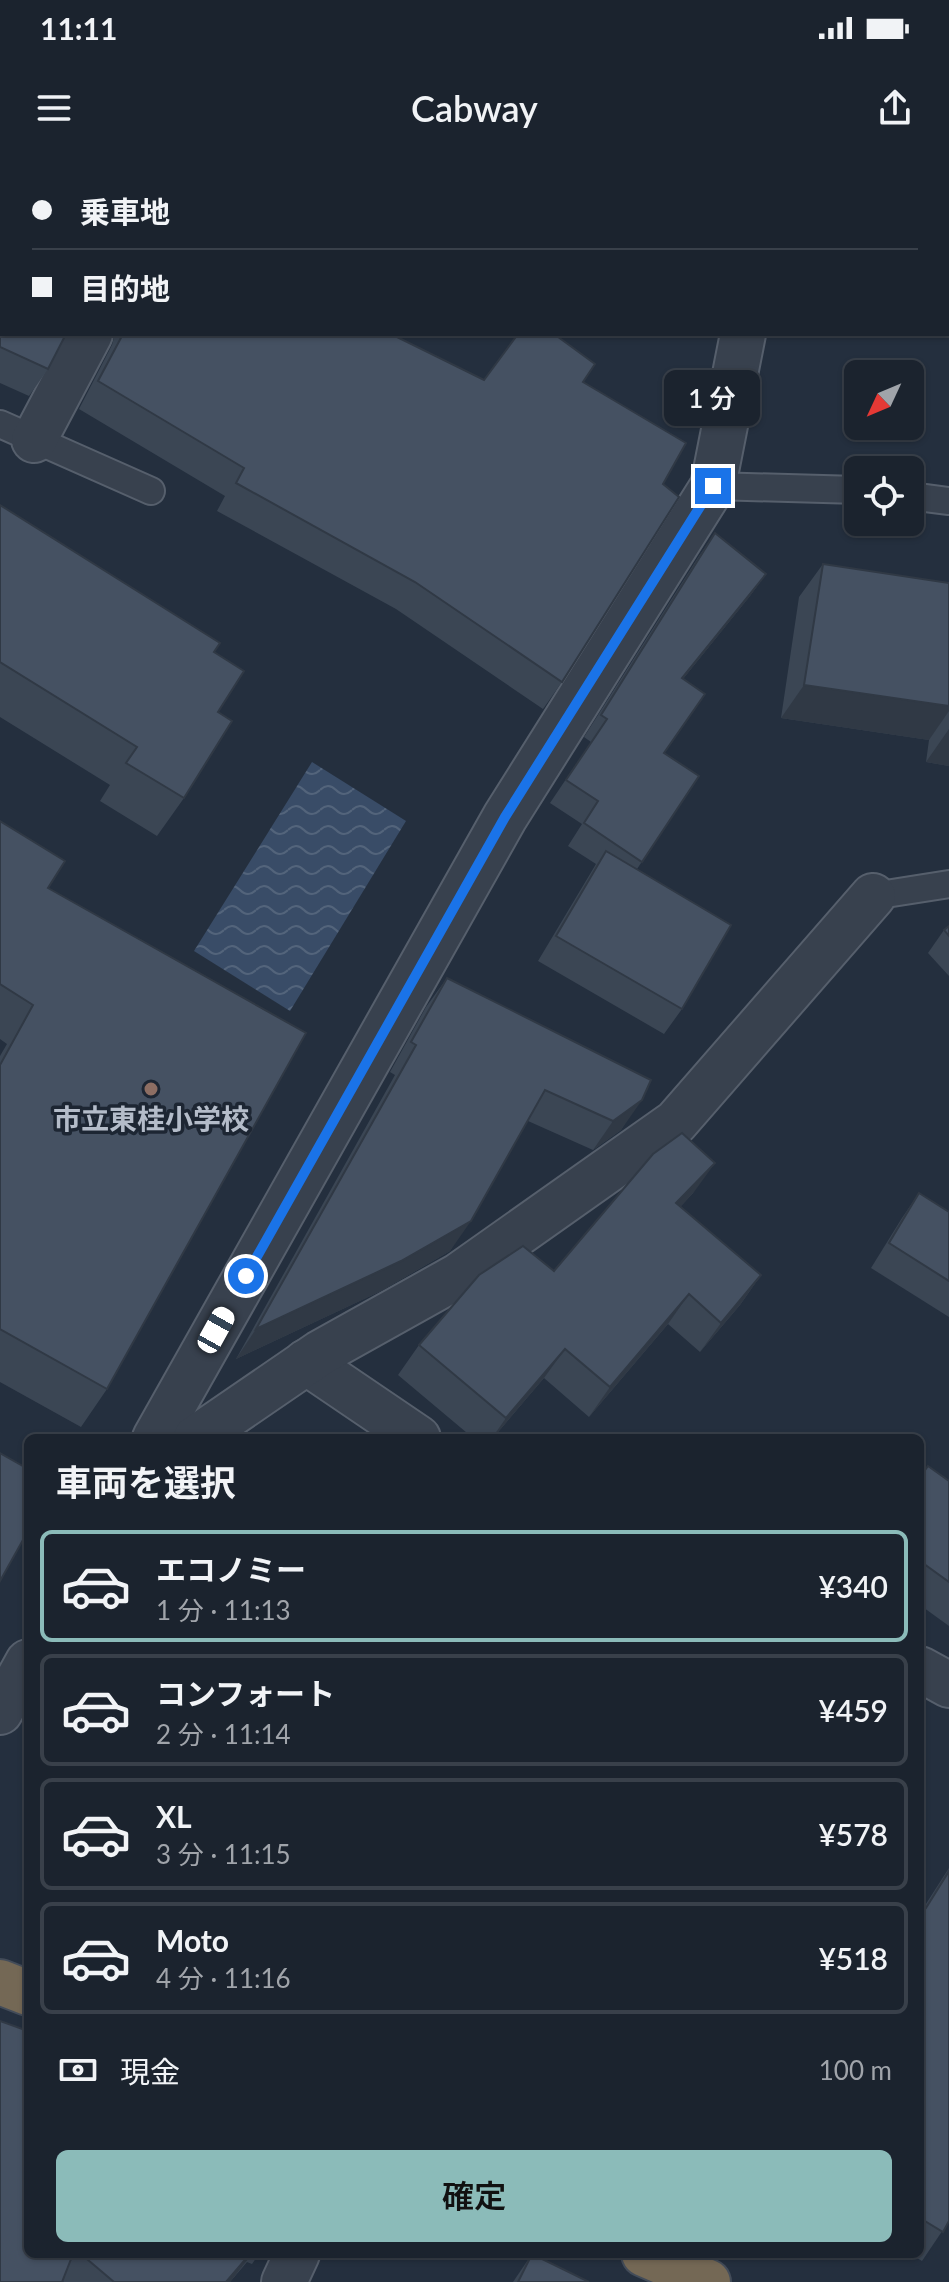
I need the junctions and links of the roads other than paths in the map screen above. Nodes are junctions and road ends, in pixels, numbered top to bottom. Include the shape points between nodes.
1 (89, 336) edge
2 (743, 336) edge
3 (17, 432) edge
4 (713, 486) junction
5 (844, 490) edge
6 (151, 491) dead end
7 (924, 498) edge
8 (949, 501) edge
9 (949, 884) edge
10 (873, 896) joint
11 (306, 1362) junction
12 (157, 1434) edge
13 (202, 1434) edge
14 (412, 1434) edge
15 (24, 1669) edge
16 (924, 1671) edge
17 (949, 1685) edge
18 (0, 1712) edge
19 (0, 1982) edge
20 (24, 1991) edge
21 (295, 2258) edge
22 (653, 2258) edge
23 (284, 2282) edge
24 (708, 2282) edge

1 - 3 street
2 - 4 street
3 - 6 lane
4 - 5 lane
4 - 12 street via 505,817
7 - 8 lane
9 - 10 lane
10 - 11 street via 676,1122 458,1276
11 - 13 street
11 - 14 street
15 - 18 street
16 - 17 street
19 - 20 highway
21 - 23 street
22 - 24 highway

